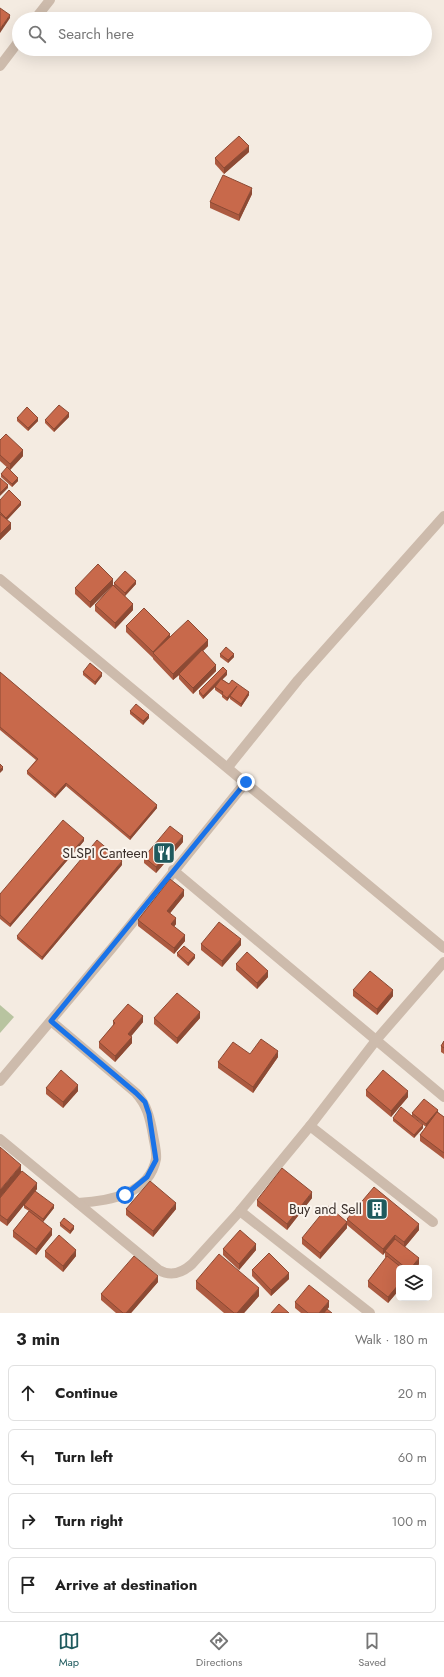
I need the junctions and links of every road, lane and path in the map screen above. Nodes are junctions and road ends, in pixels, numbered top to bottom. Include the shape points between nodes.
1 (50, 0) edge
2 (41, 12) edge
3 (12, 50) edge
4 (0, 66) edge
5 (444, 516) edge
6 (0, 579) edge
7 (228, 767) junction
8 (246, 782) junction
9 (173, 870) junction
10 (444, 948) edge
11 (444, 962) edge
12 (51, 1021) junction
13 (377, 1039) junction
14 (0, 1081) edge
15 (444, 1097) edge
16 (310, 1126) junction
17 (0, 1139) edge
18 (78, 1203) junction
19 (240, 1210) junction
20 (433, 1222) dead end
21 (370, 1313) edge

1 - 2 street
3 - 4 street
5 - 7 street via 298,680
6 - 7 street
7 - 8 street
8 - 9 street
8 - 10 street
9 - 12 street
9 - 13 street
11 - 13 street
12 - 14 street
12 - 18 street via 145,1102 156,1156 147,1177 125,1195 114,1199
13 - 15 street
13 - 16 street
16 - 19 street
16 - 20 street
17 - 18 street
18 - 19 street via 165,1274 176,1274 188,1267
19 - 21 street

